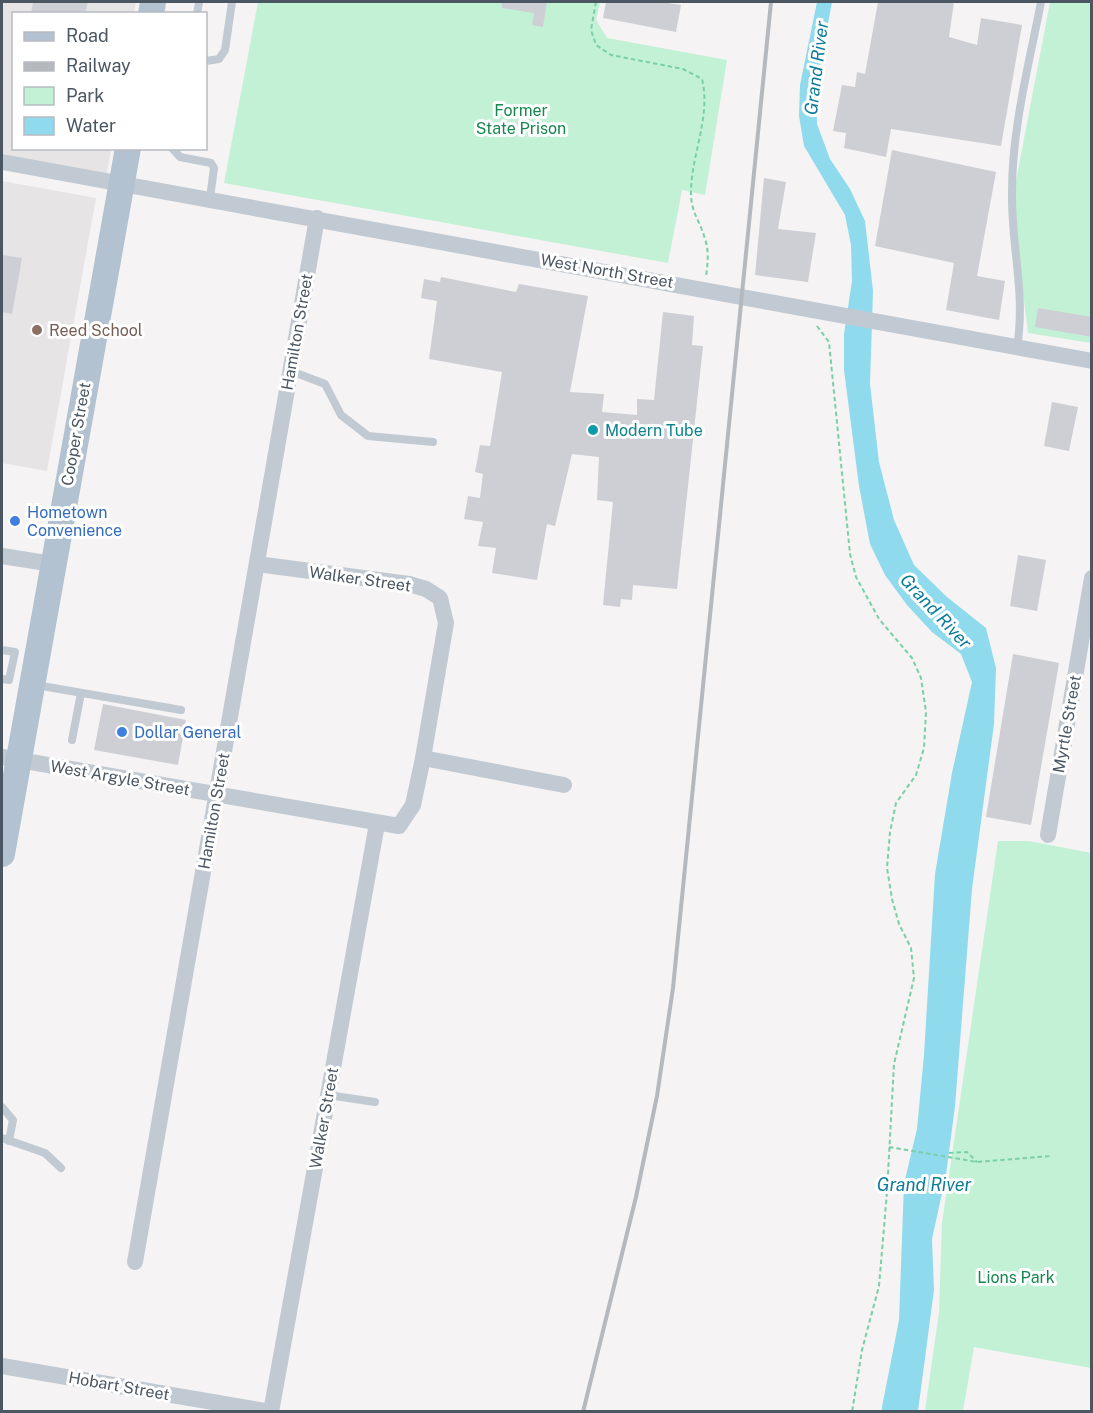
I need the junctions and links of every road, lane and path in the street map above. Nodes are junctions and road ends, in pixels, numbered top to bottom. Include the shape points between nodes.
1 (232, 2) edge
2 (596, 2) edge
3 (1041, 2) edge
4 (207, 60) edge
5 (174, 150) edge
6 (128, 152) edge
7 (2, 162) edge
8 (122, 183) junction
9 (210, 198) junction
10 (317, 218) junction
11 (707, 271) dead end
12 (815, 324) dead end
13 (1017, 347) junction
14 (1092, 361) edge
15 (291, 370) junction
16 (433, 442) dead end
17 (2, 556) edge
18 (53, 564) junction
19 (257, 564) junction
20 (1092, 578) edge
21 (2, 650) edge
22 (27, 669) junction
23 (2, 679) edge
24 (81, 693) junction
25 (181, 710) dead end
26 (72, 740) dead end
27 (423, 758) junction
28 (10, 759) edge
29 (564, 785) dead end
30 (217, 794) junction
31 (377, 824) junction
32 (399, 826) joint
33 (1048, 835) dead end
34 (2, 854) edge
35 (328, 1095) junction
36 (375, 1102) dead end
37 (2, 1107) edge
38 (5, 1139) edge
39 (889, 1147) junction
40 (949, 1153) dead end
41 (1051, 1156) dead end
42 (977, 1162) junction
43 (61, 1168) dead end
44 (135, 1262) dead end
45 (2, 1366) edge
46 (271, 1412) edge
47 (852, 1412) edge

1 - 4 lane via 225,50 219,59
2 - 11 path via 591,30 596,45 610,55 683,69 702,79 706,97 691,189 692,212 709,257
3 - 13 lane via 1013,158 1011,193 1022,318
5 - 9 lane via 180,157 211,163 214,168
6 - 8 main road, Cooper Street
7 - 8 street, West North Street
8 - 9 street, West North Street
8 - 18 main road, Cooper Street
9 - 10 street, West North Street
10 - 13 street, West North Street
10 - 15 street, Hamilton Street
12 - 39 path via 829,342 850,554 856,577 879,619 912,658 921,678 926,712 924,748 916,775 897,803 890,832 887,868 899,924 911,948 915,978 894,1064
13 - 14 street, West North Street
15 - 16 lane via 325,384 341,415 368,436
15 - 19 street, Hamilton Street
17 - 18 street
18 - 22 main road, Cooper Street
19 - 27 street, Walker Street via 410,584 440,598 446,623
19 - 30 street, Hamilton Street
20 - 33 street, Myrtle Street
21 - 22 lane via 15,652
22 - 23 lane via 9,680
22 - 24 lane
22 - 28 main road, Cooper Street
24 - 25 lane
24 - 26 lane
27 - 29 street
27 - 32 street, Walker Street via 413,805
28 - 30 street, West Argyle Street
28 - 34 main road, Cooper Street
30 - 31 street, West Argyle Street
30 - 44 street, Hamilton Street
31 - 32 street, West Argyle Street
31 - 35 street, Walker Street
35 - 36 lane
35 - 46 street, Walker Street
37 - 38 lane via 13,1120
38 - 43 lane via 45,1153
39 - 42 path
39 - 47 path via 879,1286 862,1350
40 - 42 path via 967,1152
41 - 42 path
45 - 46 street, Hobart Street

